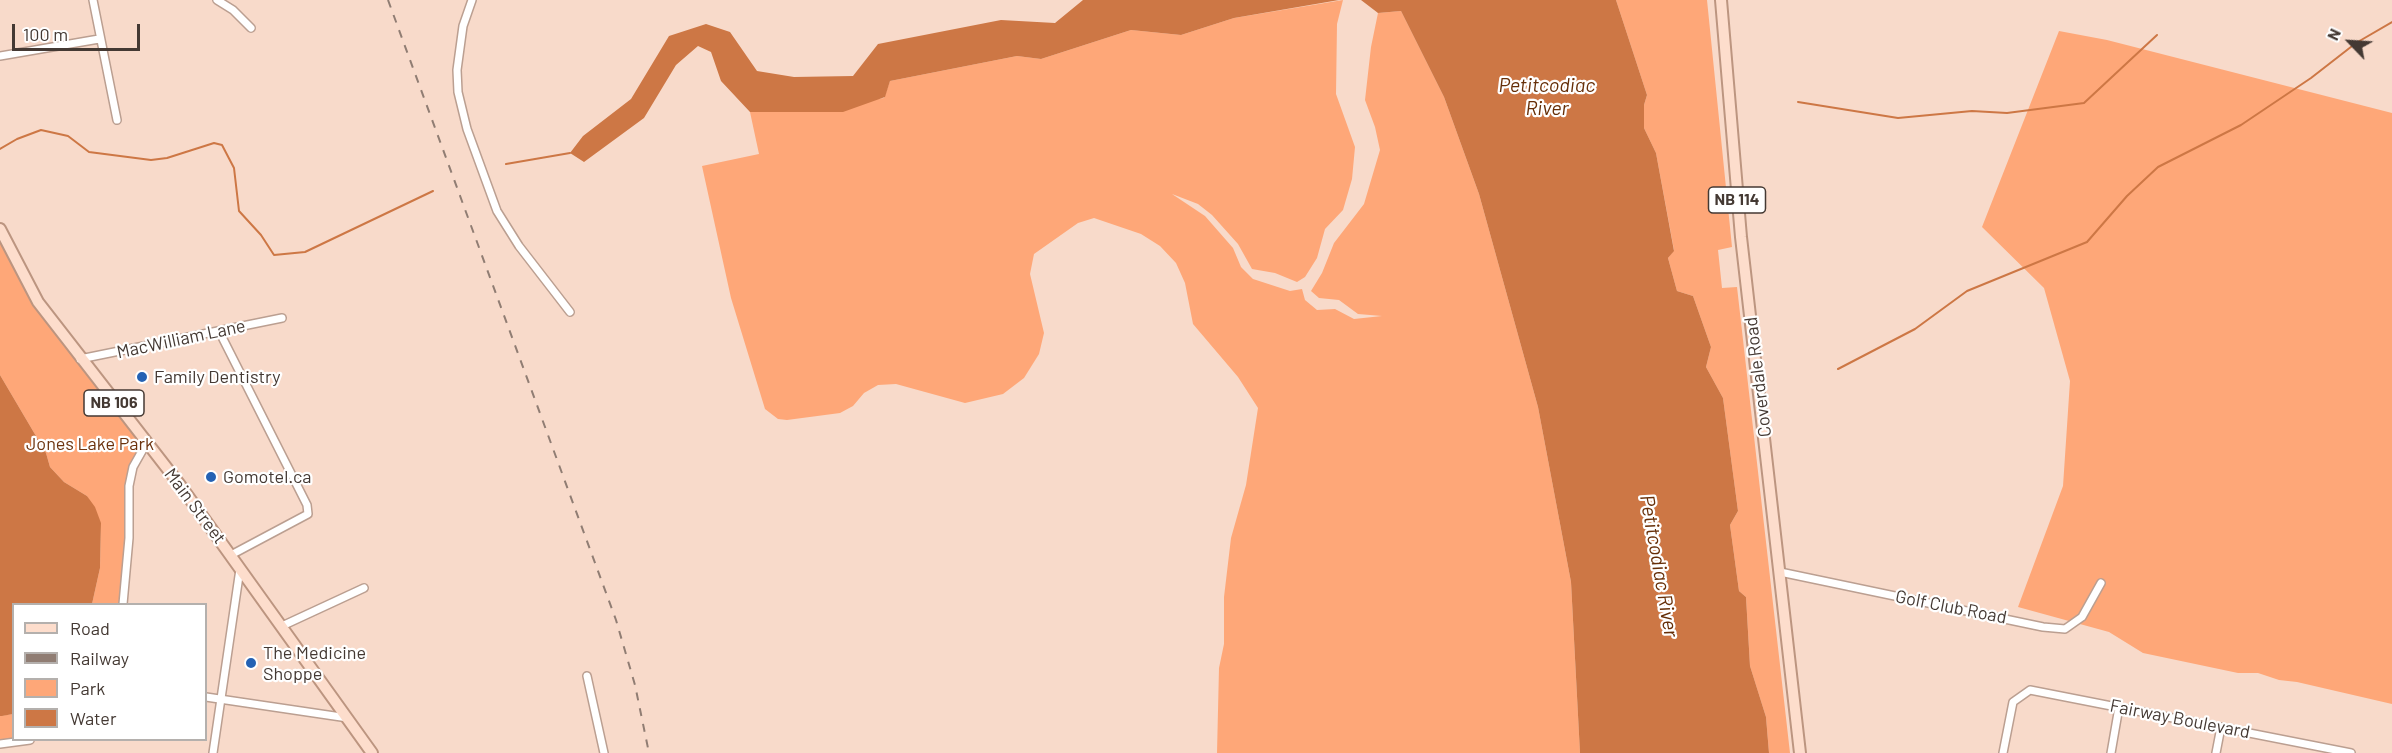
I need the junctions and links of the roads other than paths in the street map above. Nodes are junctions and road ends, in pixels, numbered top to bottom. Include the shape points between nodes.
1 (93, 0) edge
2 (217, 0) edge
3 (472, 0) edge
4 (1721, 0) edge
5 (251, 28) dead end
6 (99, 39) junction
7 (0, 56) edge
8 (117, 120) dead end
9 (0, 229) edge
10 (570, 312) dead end
11 (282, 318) dead end
12 (219, 331) junction
13 (80, 359) junction
14 (146, 444) junction
15 (231, 555) junction
16 (240, 568) junction
17 (1780, 572) junction
18 (2101, 583) dead end
19 (364, 588) dead end
20 (123, 603) edge
21 (282, 627) junction
22 (587, 676) dead end
23 (207, 697) edge
24 (221, 699) junction
25 (2120, 707) junction
26 (348, 718) junction
27 (2221, 727) junction
28 (22, 741) edge
29 (0, 744) edge
30 (2323, 750) edge
31 (213, 753) edge
32 (372, 753) edge
33 (604, 753) edge
34 (1800, 753) edge
35 (2003, 753) edge
36 (2111, 753) edge
37 (2216, 753) edge
38 (2351, 753) edge

1 - 6 street
2 - 5 street
3 - 10 street via 457,70 467,129 497,211
4 - 17 main road, Coverdale Road / NB 114 via 1740,228
6 - 7 street
6 - 8 street
9 - 13 main road, Main Street / NB 106 via 38,302
11 - 12 street, MacWilliam Lane
12 - 13 street, MacWilliam Lane
12 - 15 street via 307,505 308,514
13 - 14 main road, Main Street / NB 106
14 - 15 main road, Main Street / NB 106
14 - 20 street via 133,467 129,486
15 - 16 main road, Main Street / NB 106
16 - 21 main road, Main Street / NB 106
16 - 24 street
17 - 18 street, Golf Club Road via 2065,629 2082,617
17 - 34 main road, Coverdale Road / NB 114
19 - 21 street
21 - 26 main road, Main Street / NB 106
22 - 33 street
23 - 24 street
24 - 26 street
24 - 31 street
25 - 27 street, Fairway Boulevard
25 - 35 street, Fairway Boulevard via 2030,690 2013,702
25 - 36 street
26 - 32 main road, Main Street / NB 106
27 - 30 street, Fairway Boulevard
27 - 37 street
28 - 29 street
30 - 38 street, Fairway Boulevard

